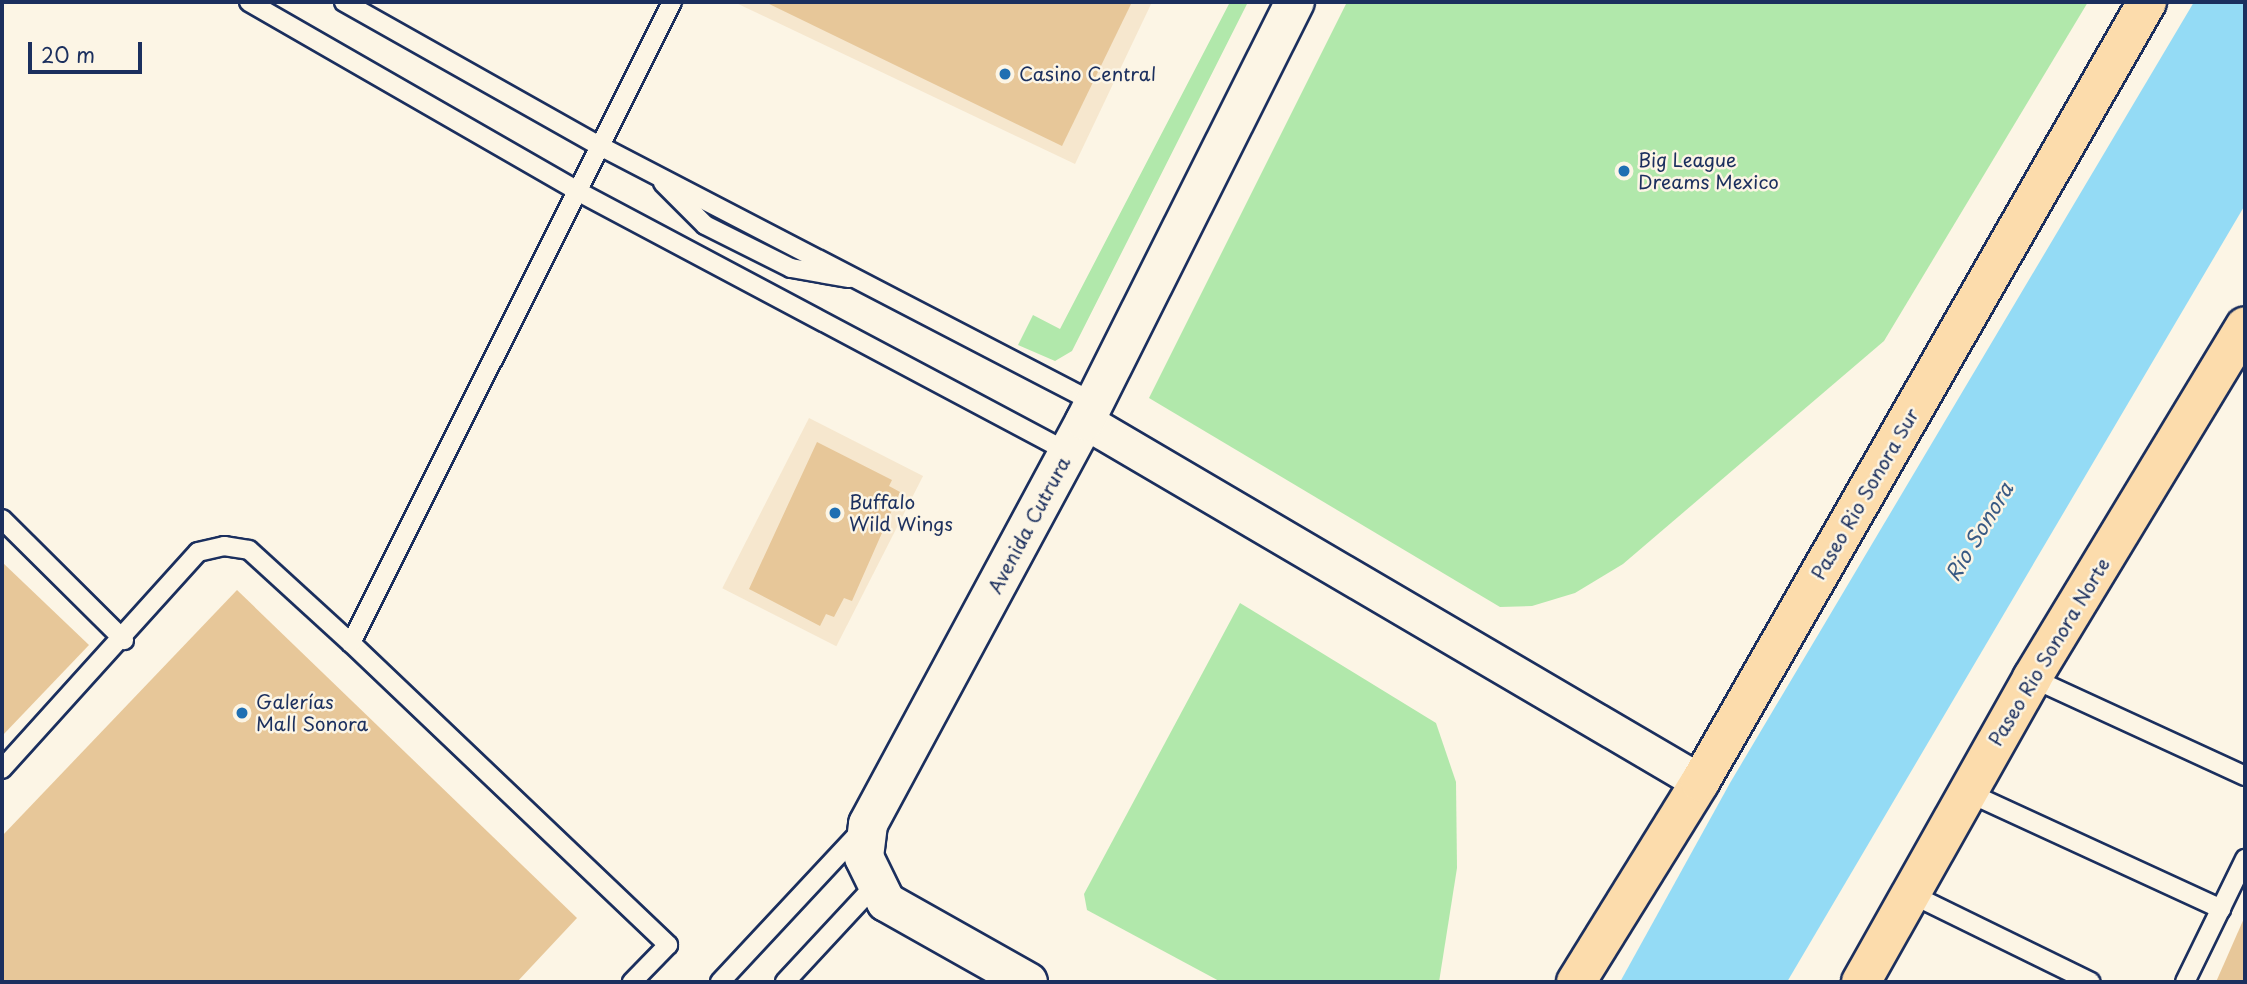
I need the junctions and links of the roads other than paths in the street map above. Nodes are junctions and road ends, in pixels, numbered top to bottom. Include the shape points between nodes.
1 (249, 2) edge
2 (344, 2) edge
3 (672, 2) edge
4 (1295, 2) edge
5 (2147, 2) edge
6 (600, 146) junction
7 (579, 192) junction
8 (2245, 326) edge
9 (1082, 425) junction
10 (2, 519) edge
11 (124, 640) junction
12 (351, 643) junction
13 (2032, 678) junction
14 (2, 769) edge
15 (2245, 776) edge
16 (1700, 782) junction
17 (1967, 792) junction
18 (868, 824) junction
19 (2245, 859) edge
20 (878, 882) junction
21 (1910, 894) junction
22 (2221, 909) junction
23 (632, 982) edge
24 (720, 982) edge
25 (785, 982) edge
26 (1028, 982) edge
27 (1576, 982) edge
28 (1861, 982) edge
29 (2091, 982) edge
30 (2185, 982) edge

1 - 7 lane
2 - 6 lane
3 - 6 lane
4 - 9 street, Avenida Cutrura
5 - 16 main road, Paseo Rio Sonora Sur
6 - 7 lane
6 - 9 lane via 859,280
7 - 9 lane
7 - 12 lane
8 - 13 main road, Paseo Rio Sonora Norte
9 - 16 street
9 - 18 street, Avenida Cutrura
10 - 11 lane
11 - 12 lane via 198,552 224,546 249,550 267,563
11 - 14 lane
12 - 23 lane via 668,945
13 - 15 lane
13 - 17 main road, Paseo Rio Sonora Norte
16 - 27 main road, Paseo Rio Sonora Sur
17 - 21 main road, Paseo Rio Sonora Norte
17 - 22 lane
18 - 20 street, Avenida Cutrura via 864,857
18 - 24 lane
19 - 22 lane
20 - 25 lane
20 - 26 street, Avenida Cutrura via 886,902
21 - 28 main road, Paseo Rio Sonora Norte
21 - 29 lane
22 - 30 lane

